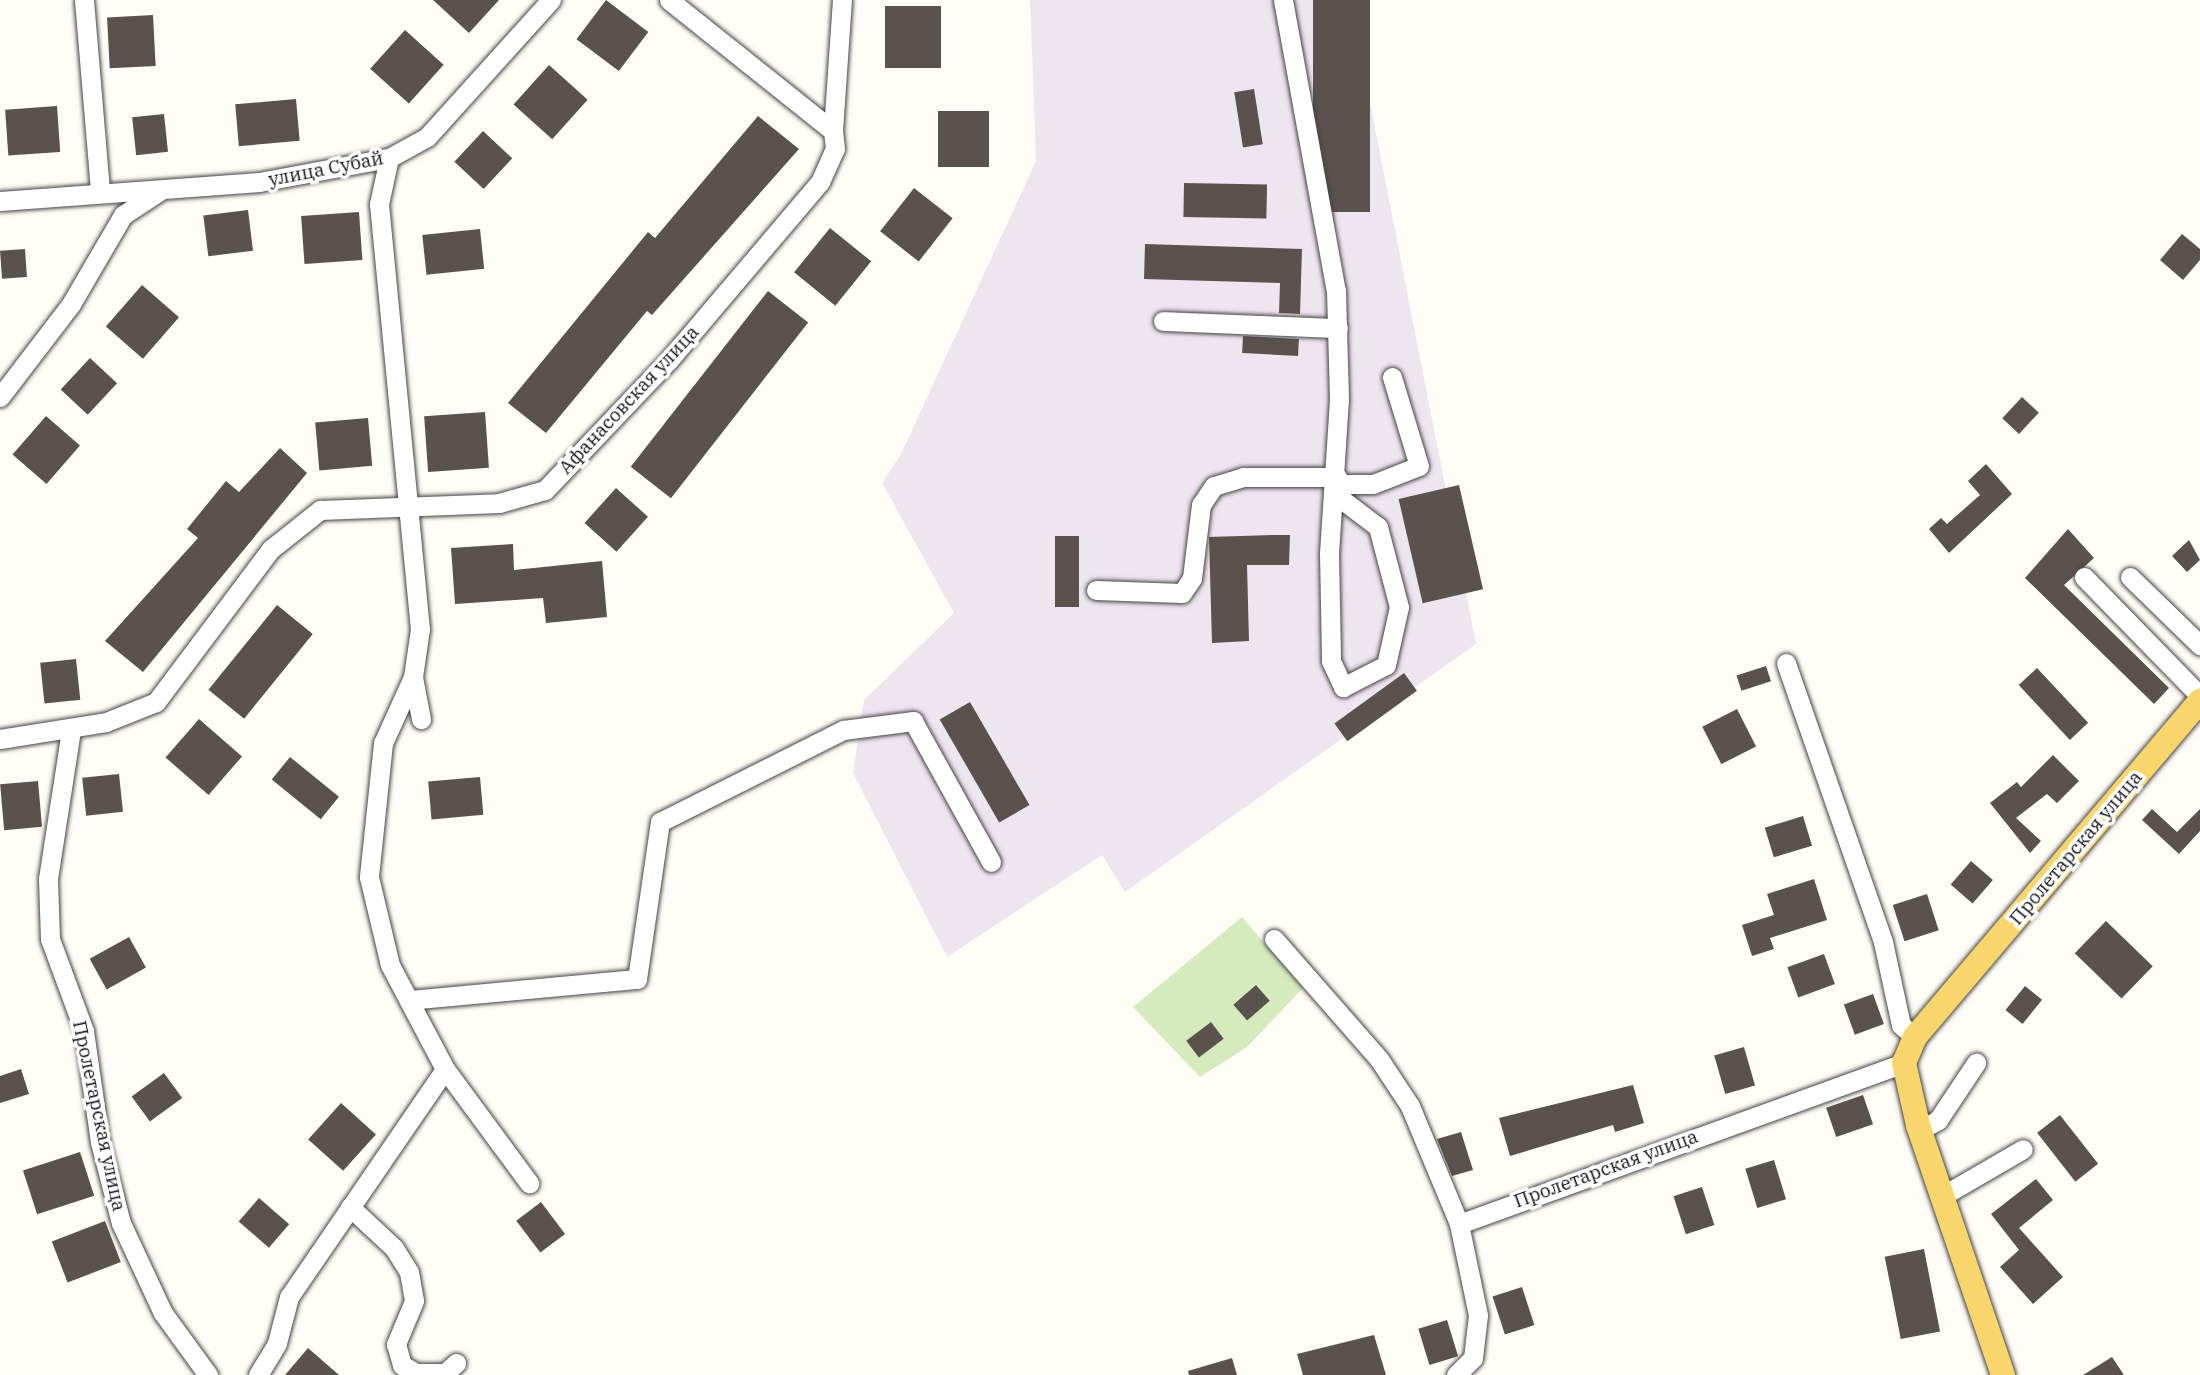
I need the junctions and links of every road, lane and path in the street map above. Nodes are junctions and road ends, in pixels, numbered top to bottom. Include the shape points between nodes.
1 (84, 0) edge
2 (551, 0) edge
3 (669, 0) edge
4 (842, 0) edge
5 (1283, 0) edge
6 (834, 131) junction
7 (389, 158) junction
8 (162, 190) junction
9 (100, 191) junction
10 (0, 201) edge
11 (1163, 321) dead end
12 (1338, 328) junction
13 (1392, 377) dead end
14 (0, 397) edge
15 (1337, 486) junction
16 (408, 504) junction
17 (2084, 577) dead end
18 (2130, 577) dead end
19 (1096, 590) dead end
20 (2200, 645) edge
21 (1786, 663) dead end
22 (413, 677) junction
23 (2200, 698) edge
24 (421, 719) dead end
25 (71, 730) junction
26 (0, 739) edge
27 (991, 862) dead end
28 (1274, 939) dead end
29 (409, 1000) junction
30 (1915, 1037) junction
31 (1904, 1063) junction
32 (1976, 1063) dead end
33 (445, 1069) junction
34 (1920, 1130) junction
35 (2023, 1149) dead end
36 (529, 1183) dead end
37 (1944, 1195) junction
38 (350, 1207) junction
39 (1459, 1224) junction
40 (456, 1363) dead end
41 (1475, 1367) edge
42 (208, 1375) edge
43 (257, 1375) edge
44 (1456, 1375) edge
45 (2003, 1375) edge

1 - 9 street
2 - 7 street, улица Субай via 426,137
3 - 6 street
4 - 6 street, Афанасовская улица
5 - 12 street via 1336,291
6 - 16 street, Афанасовская улица via 835,149 820,182 668,361 545,490 499,503
7 - 8 street, улица Субай via 259,182
7 - 16 street via 379,204
8 - 9 street, улица Субай
8 - 14 street, улица Субай via 123,215 71,304
9 - 10 street, улица Субай
11 - 12 street
12 - 15 street
13 - 15 street via 1419,466 1373,484
15 - 15 street via 1329,553 1332,661 1343,687 1386,664 1399,607 1378,527
15 - 19 street via 1243,477 1214,486 1201,505 1192,578 1182,593
16 - 22 street via 420,629
16 - 25 street, Афанасовская улица via 320,510 303,521 271,549 156,702
17 - 23 street
18 - 20 street
21 - 30 street via 1883,942 1900,1025
22 - 24 street
22 - 29 street via 383,743 369,877 390,965
23 - 30 main road, Пролетарская улица
25 - 26 street, Афанасовская улица
25 - 42 street, Пролетарская улица via 48,879 50,939 84,1031 100,1142 121,1223 163,1313
27 - 29 street via 913,721 843,730 660,822 637,979
28 - 39 street via 1379,1059 1410,1106
29 - 33 street
30 - 31 main road, Пролетарская улица
31 - 34 main road
31 - 39 street, Пролетарская улица
32 - 34 street via 1938,1120
33 - 36 street
33 - 38 street
34 - 37 main road
35 - 37 street
37 - 45 main road
38 - 40 street via 394,1248 410,1272 414,1301 396,1344 402,1365 415,1373 445,1373
38 - 43 street via 289,1297 277,1343
39 - 41 street via 1478,1315
41 - 44 street

